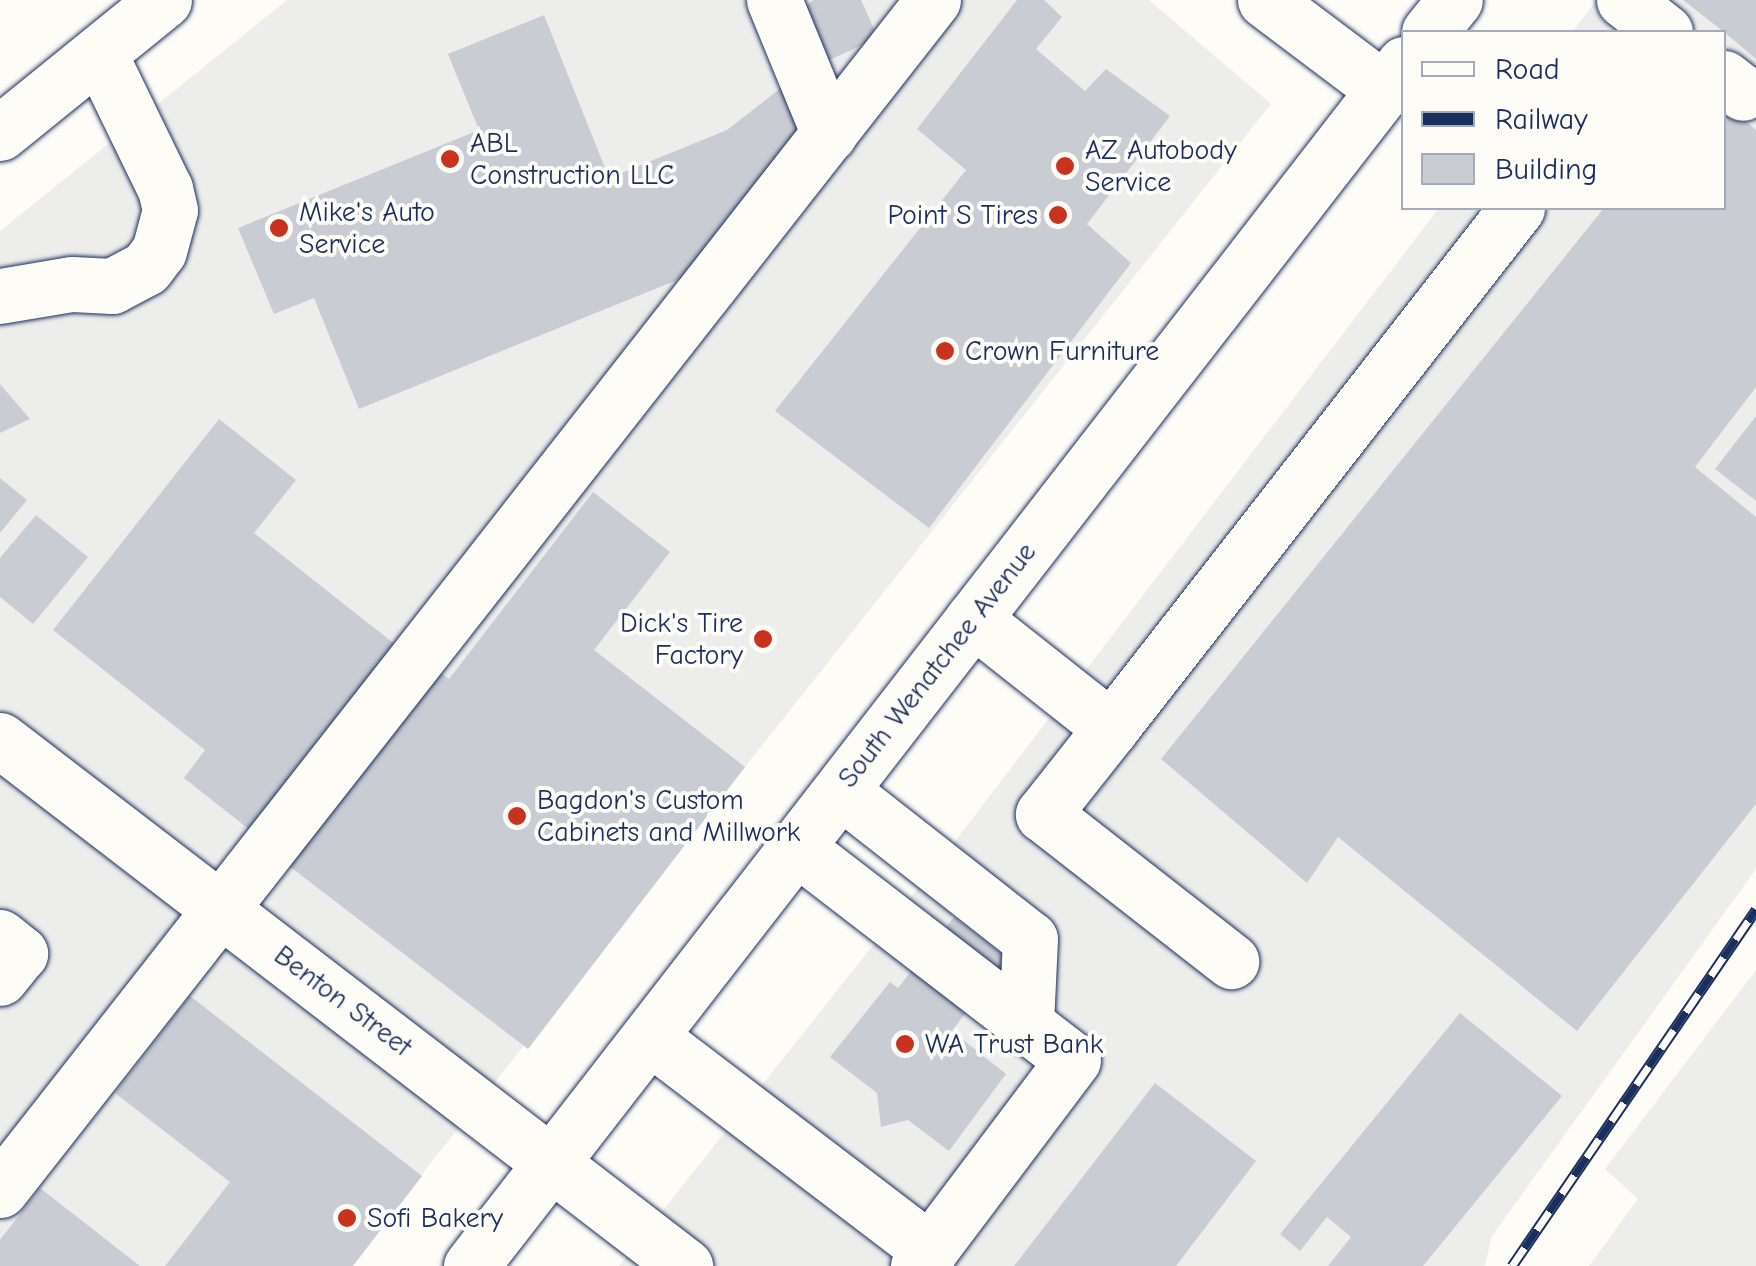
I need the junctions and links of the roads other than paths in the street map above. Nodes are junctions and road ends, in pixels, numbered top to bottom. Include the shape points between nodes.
1 (164, 0) edge
2 (774, 0) edge
3 (933, 0) edge
4 (1265, 0) edge
5 (1455, 0) edge
6 (1431, 30) edge
7 (99, 52) junction
8 (1394, 77) edge
9 (0, 132) edge
10 (828, 134) junction
11 (1515, 210) edge
12 (0, 296) edge
13 (973, 619) junction
14 (1111, 728) junction
15 (0, 740) edge
16 (840, 790) junction
17 (796, 847) junction
18 (221, 908) junction
19 (0, 937) edge
20 (1231, 961) dead end
21 (0, 978) edge
22 (1026, 1024) junction
23 (650, 1036) junction
24 (553, 1161) junction
25 (0, 1190) edge
26 (924, 1258) edge
27 (472, 1266) edge
28 (685, 1266) edge

1 - 7 main road
2 - 10 main road
3 - 10 main road
4 - 8 main road
5 - 6 main road
7 - 9 main road
7 - 12 main road via 166,189 164,242 146,268 112,286 72,284
8 - 13 main road, South Wenatchee Avenue
10 - 18 main road
11 - 14 main road
13 - 14 main road
13 - 16 main road, South Wenatchee Avenue
14 - 20 main road via 1043,814
15 - 18 main road, Benton Street
16 - 17 main road, South Wenatchee Avenue
16 - 22 main road via 1030,939
17 - 22 main road
17 - 23 main road, South Wenatchee Avenue
18 - 24 main road, Benton Street
18 - 25 main road
19 - 21 main road via 20,953
22 - 26 main road via 1073,1060
23 - 24 main road, South Wenatchee Avenue
23 - 26 main road
24 - 27 main road, South Wenatchee Avenue
24 - 28 main road, Benton Street

